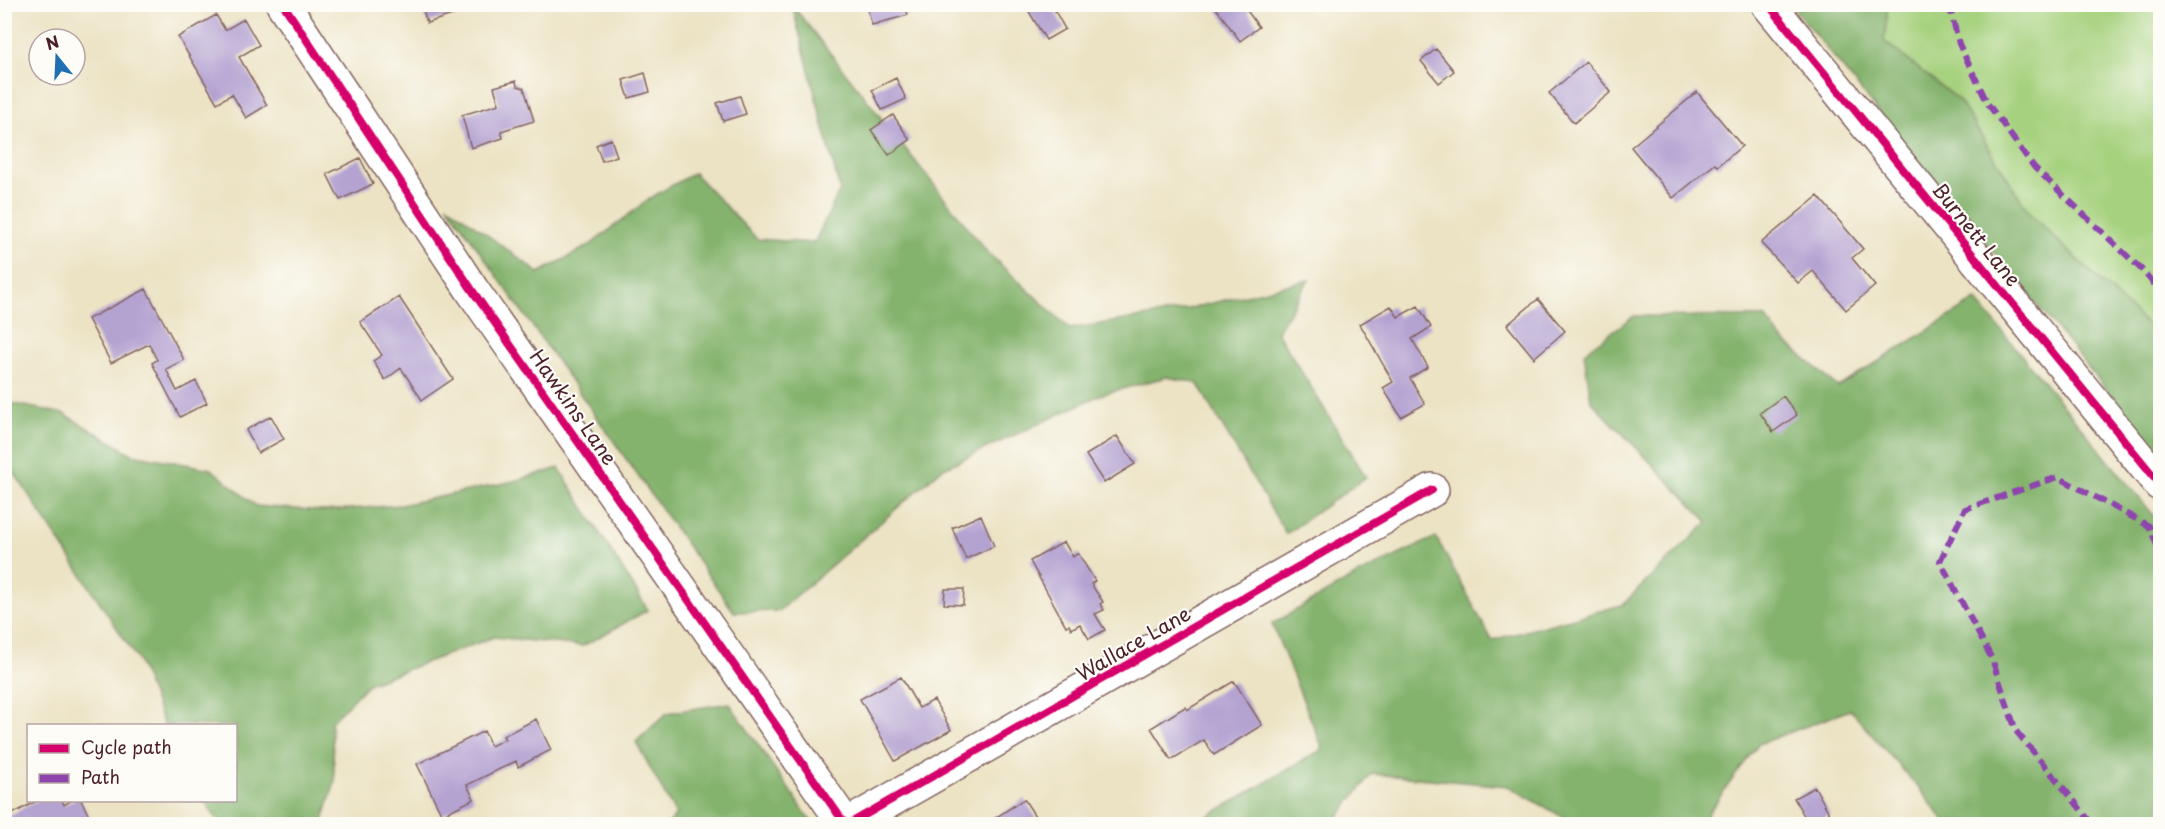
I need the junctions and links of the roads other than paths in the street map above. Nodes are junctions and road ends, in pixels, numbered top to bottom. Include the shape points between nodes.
1 (283, 4) edge
2 (1768, 4) edge
3 (2160, 484) edge
4 (1432, 490) dead end
5 (845, 825) edge
6 (849, 825) edge

1 - 5 street, Hawkins Lane via 472,290
2 - 3 street, Burnett Lane
4 - 6 street, Wallace Lane

